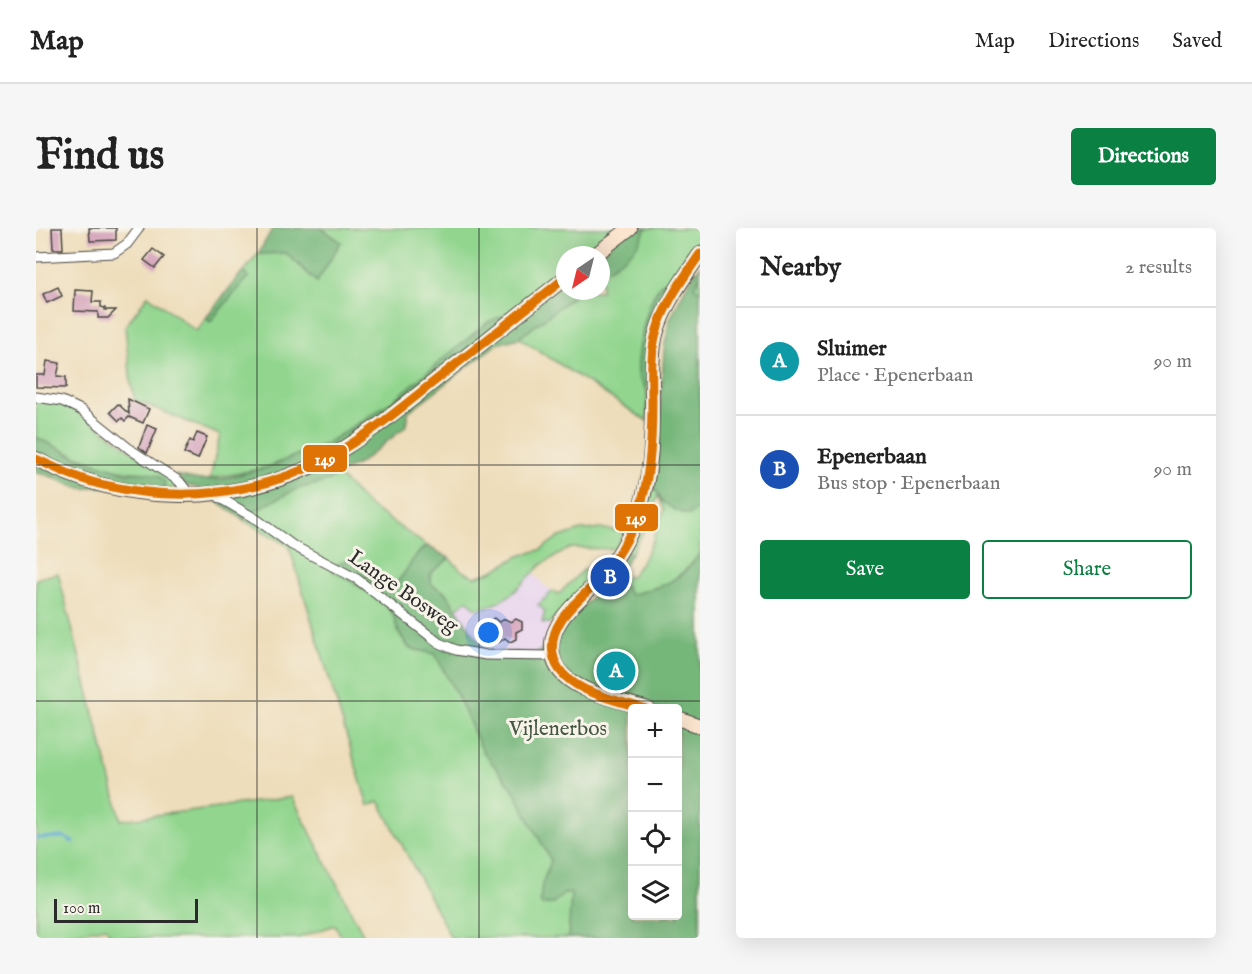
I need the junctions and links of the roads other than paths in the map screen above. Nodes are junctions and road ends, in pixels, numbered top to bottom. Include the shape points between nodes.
1 (139, 228) edge
2 (630, 228) edge
3 (607, 246) edge
4 (700, 254) edge
5 (36, 257) edge
6 (556, 285) edge
7 (36, 397) edge
8 (36, 459) edge
9 (219, 493) junction
10 (190, 495) junction
11 (553, 656) junction
12 (636, 704) edge
13 (682, 719) edge
14 (700, 726) edge

1 - 5 street via 128,244 114,253
2 - 3 street
4 - 11 street via 671,298 656,336 651,462 639,512 614,560 558,624 552,641
6 - 9 street via 338,453 274,481
7 - 10 street via 62,401 81,410 131,450 179,481
8 - 10 street via 113,488
9 - 10 street
9 - 11 street, Lange Bosweg via 225,502 292,545 357,579 439,644 486,655
11 - 12 street via 558,670 572,683
13 - 14 street

